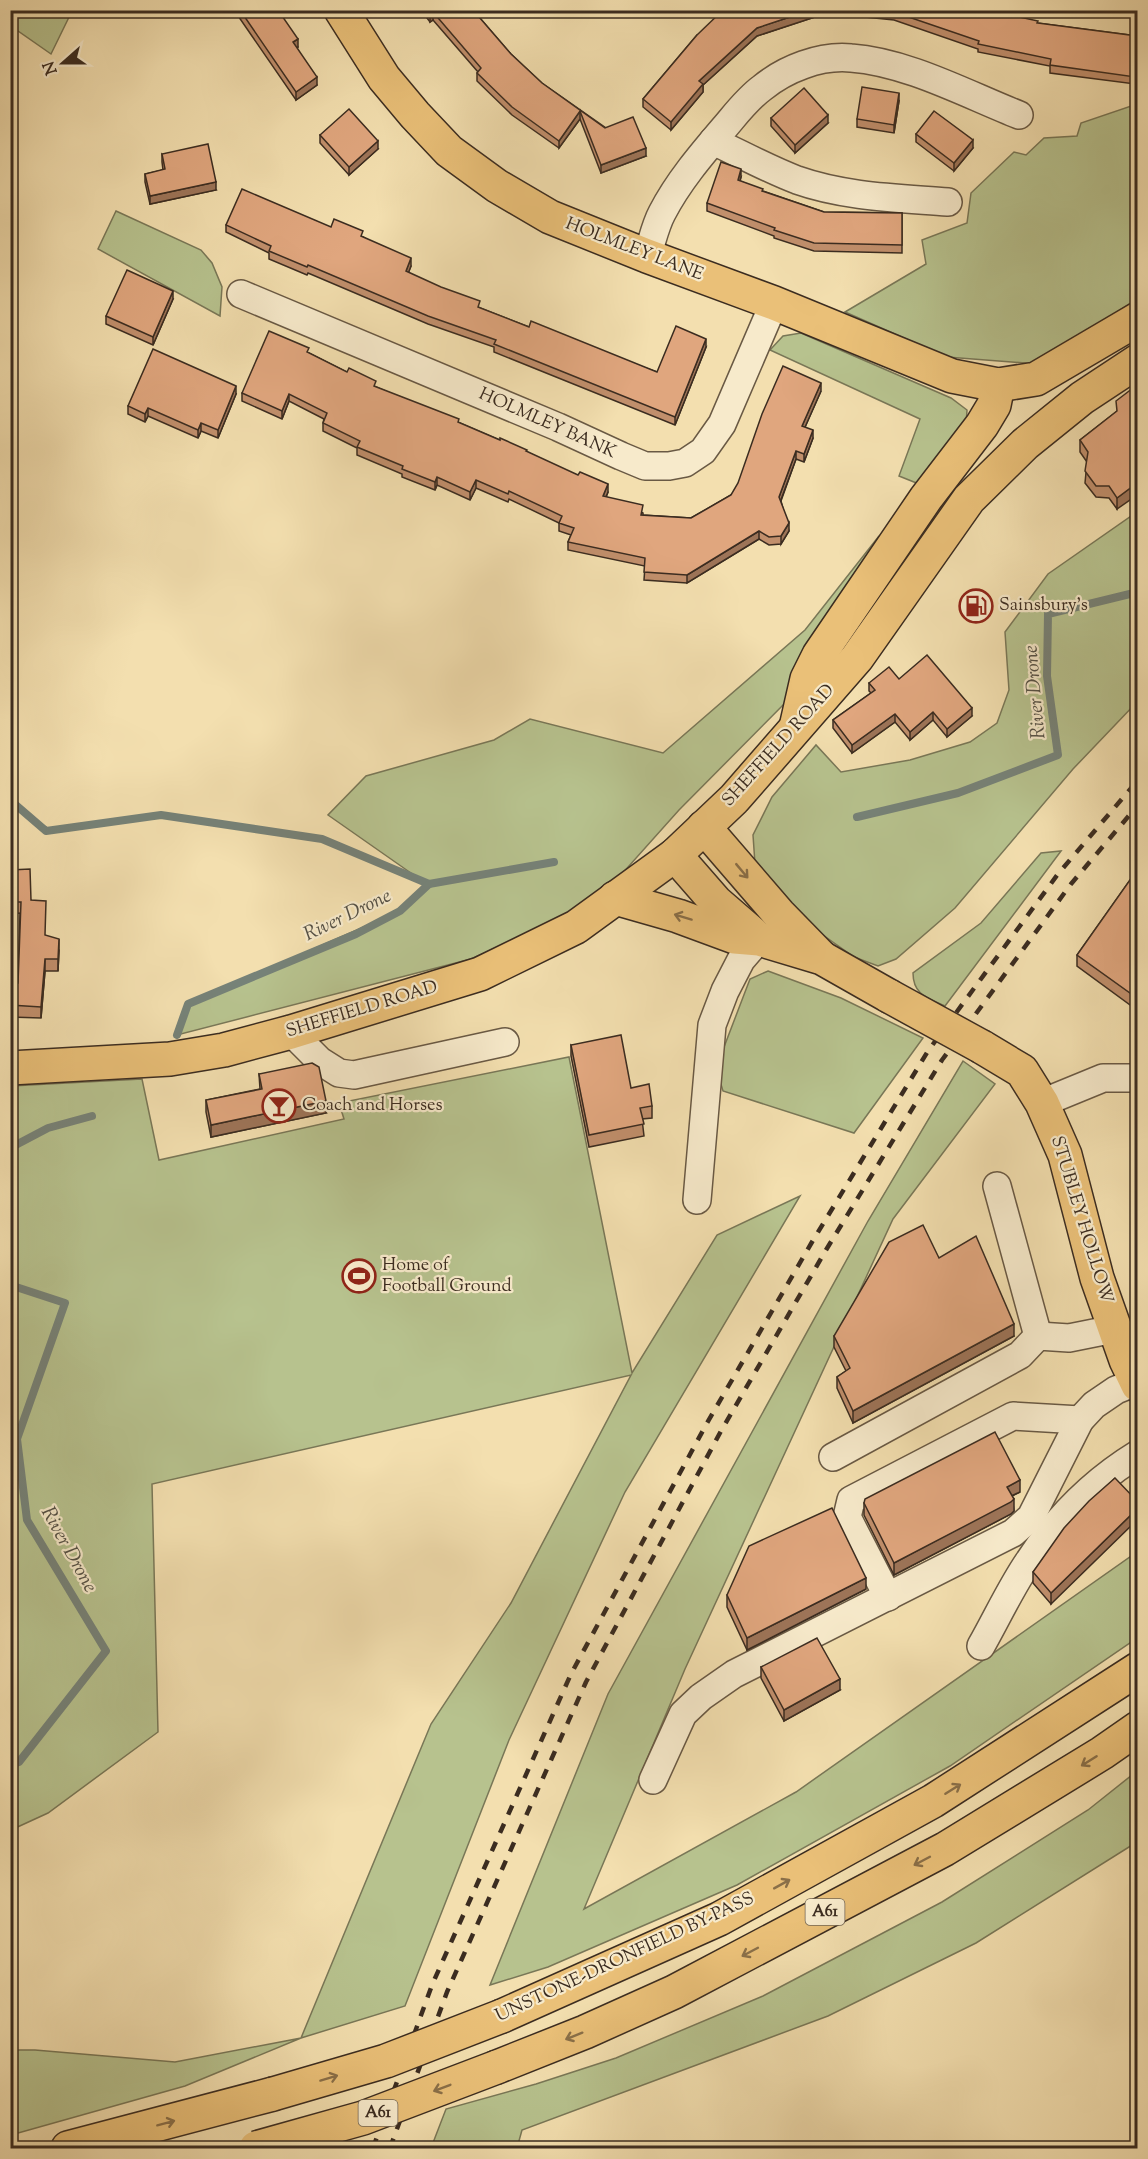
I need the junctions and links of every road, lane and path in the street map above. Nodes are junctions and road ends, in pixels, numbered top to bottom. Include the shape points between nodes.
1 (341, 10) edge
2 (1019, 115) dead end
3 (713, 141) junction
4 (948, 202) dead end
5 (647, 256) junction
6 (241, 294) dead end
7 (774, 303) junction
8 (1137, 320) edge
9 (1137, 360) edge
10 (998, 385) junction
11 (796, 727) junction
12 (704, 827) junction
13 (675, 855) junction
14 (615, 898) junction
15 (759, 939) junction
16 (822, 958) junction
17 (291, 1032) junction
18 (505, 1042) dead end
19 (10, 1068) edge
20 (1137, 1078) edge
21 (1042, 1103) junction
22 (997, 1186) dead end
23 (697, 1200) dead end
24 (1114, 1329) junction
25 (1038, 1336) junction
26 (1137, 1383) edge
27 (1080, 1420) junction
28 (1137, 1454) edge
29 (833, 1456) dead end
30 (888, 1597) junction
31 (981, 1646) dead end
32 (1137, 1669) edge
33 (1137, 1728) edge
34 (653, 1780) dead end
35 (69, 2148) edge
36 (256, 2148) edge

1 - 5 main road, HOLMLEY LANE via 384,78 449,151 497,186 550,217
2 - 3 street via 881,62 834,57 811,62 762,88
3 - 4 street via 798,180 826,188
3 - 5 street via 674,191
5 - 7 main road, HOLMLEY LANE
6 - 7 street, HOLMLEY BANK via 645,466 685,463 703,451 722,424
7 - 10 main road, HOLMLEY LANE via 952,376
8 - 10 main road, HOLMLEY LANE via 1036,379
9 - 11 main road, SHEFFIELD ROAD via 1025,444 969,499 857,658
10 - 11 main road via 994,405 982,425 926,498 819,655 807,679
11 - 12 main road, SHEFFIELD ROAD via 745,788
12 - 13 main road, SHEFFIELD ROAD
12 -> 16 main road, STUBLEY HOLLOW
13 - 14 main road, SHEFFIELD ROAD
13 - 15 main road, STUBLEY HOLLOW via 716,902
15 -> 14 main road, STUBLEY HOLLOW via 735,937
14 - 17 main road, SHEFFIELD ROAD via 553,940 480,974
15 - 16 main road, STUBLEY HOLLOW
15 - 23 street via 741,960 712,1025
16 - 21 main road, STUBLEY HOLLOW, bridge via 1022,1071
17 - 18 street via 320,1061 339,1073 354,1075
17 - 19 main road, SHEFFIELD ROAD via 170,1059
20 - 21 street via 1103,1078
21 - 24 main road, STUBLEY HOLLOW via 1065,1155
22 - 25 street
24 - 25 street via 1069,1338
24 - 26 main road, STUBLEY HOLLOW
25 - 29 street via 1020,1354
26 - 27 street via 1116,1390
27 - 30 street via 1031,1517 1013,1533
27 - 30 street via 1013,1416 851,1500 847,1517
28 - 31 street via 1109,1473 1061,1517 1028,1562
30 - 34 street via 734,1674 701,1697 684,1714
35 -> 32 main road, UNSTONE-DRONFIELD BY-PASS / A61, bridge via 386,2061 502,2016 740,1907 933,1801
33 -> 36 main road, A61, bridge via 945,1849 674,1992 585,2032 363,2118

